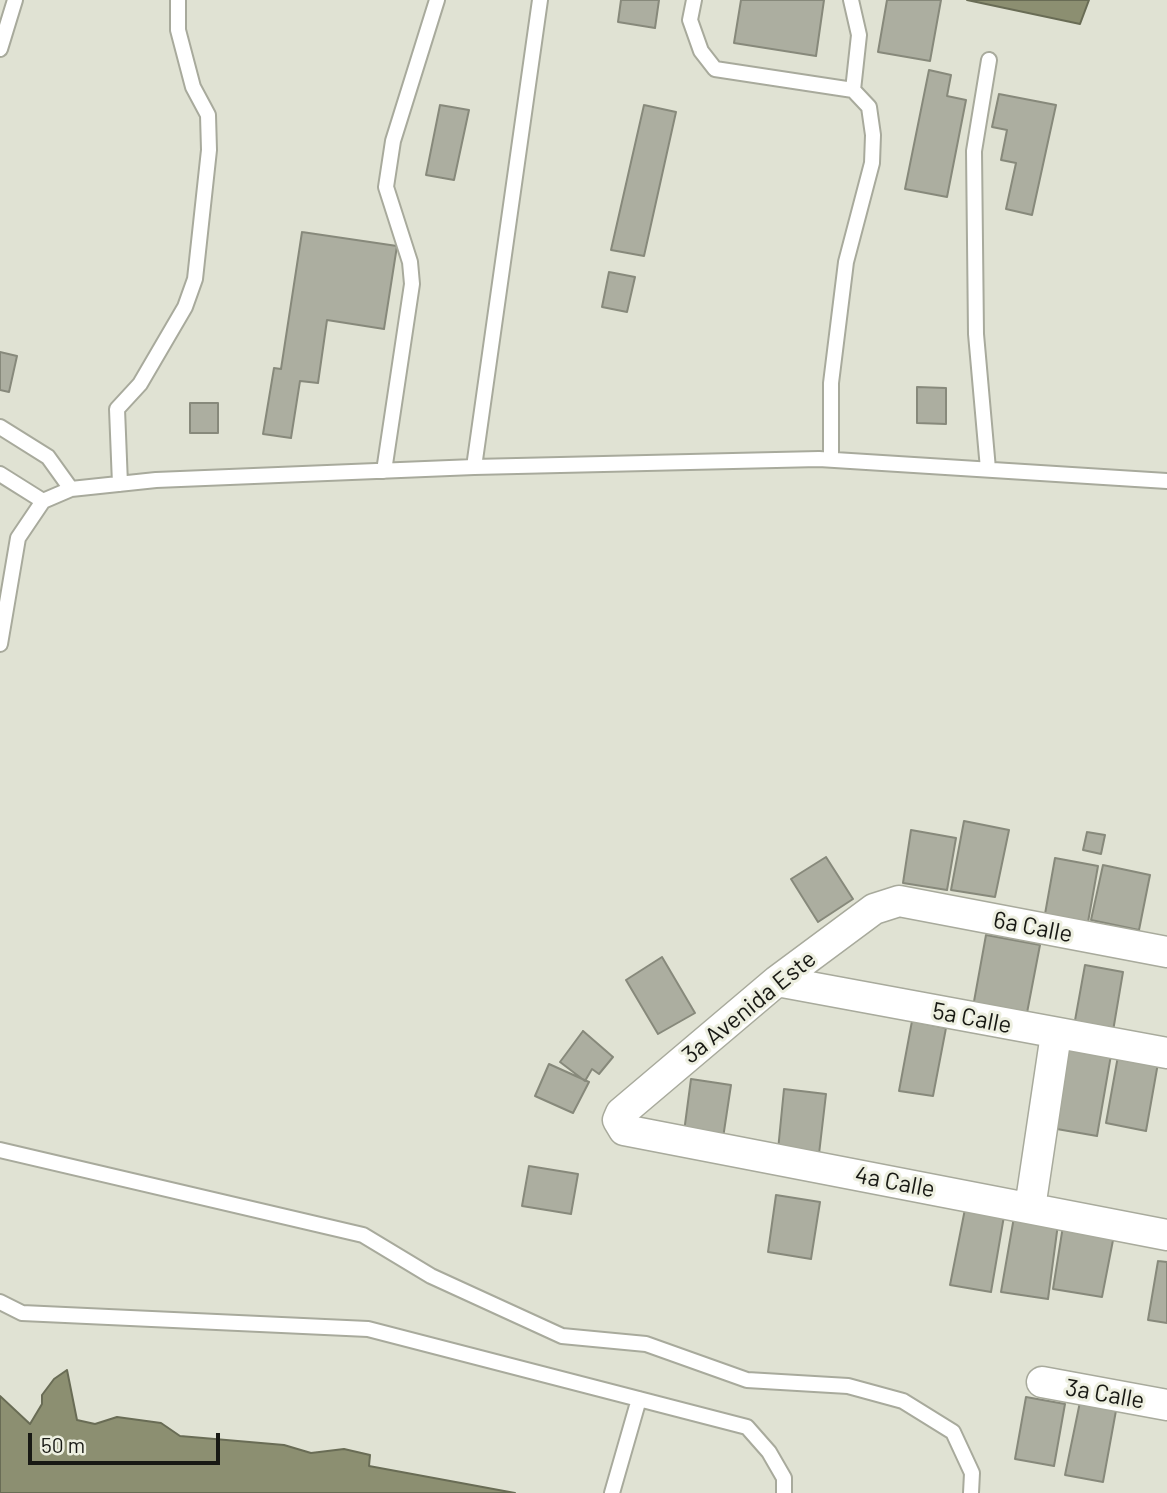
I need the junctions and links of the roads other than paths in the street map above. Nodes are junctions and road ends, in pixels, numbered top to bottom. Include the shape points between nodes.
1 (15, 0) edge
2 (178, 0) edge
3 (437, 0) edge
4 (540, 0) edge
5 (694, 0) edge
6 (851, 0) edge
7 (0, 49) edge
8 (989, 60) dead end
9 (853, 90) junction
10 (0, 427) edge
11 (831, 459) junction
12 (474, 467) junction
13 (988, 469) junction
14 (384, 471) junction
15 (0, 474) edge
16 (1167, 481) edge
17 (120, 484) junction
18 (71, 489) junction
19 (43, 501) junction
20 (0, 644) edge
21 (899, 901) joint
22 (1167, 952) edge
23 (777, 981) junction
24 (1056, 1034) junction
25 (1167, 1053) edge
26 (624, 1130) joint
27 (0, 1150) edge
28 (1030, 1208) junction
29 (1167, 1235) edge
30 (0, 1302) edge
31 (1042, 1382) dead end
32 (639, 1399) junction
33 (1167, 1405) edge
34 (612, 1493) edge
35 (784, 1493) edge
36 (971, 1493) edge

1 - 7 lane
2 - 17 lane via 178,30 193,87 208,115 209,150 195,279 185,307 140,384 117,409
3 - 14 lane via 393,141 386,187 410,262 412,284
4 - 12 lane
5 - 9 lane via 690,20 701,51 715,69
6 - 9 lane via 859,35
8 - 13 lane via 974,151 975,334
9 - 11 lane via 869,107 872,163 846,262 831,383
10 - 18 lane via 48,457
11 - 12 lane
11 - 13 lane
12 - 14 lane
13 - 16 lane
14 - 17 lane
15 - 19 lane
17 - 18 lane
18 - 19 lane
19 - 20 lane via 18,538
21 - 22 street, 6a Calle
21 - 23 street, 3a Avenida Este via 874,909
23 - 24 street, 5a Calle
23 - 26 street, 3a Avenida Este via 621,1113 619,1126
24 - 25 street, 5a Calle
24 - 28 street
26 - 28 street, 4a Calle
27 - 36 lane via 363,1235 430,1276 562,1336 646,1344 747,1380 848,1386 903,1401 953,1432 972,1473
28 - 29 street, 4a Calle
30 - 32 lane via 22,1313 368,1329
31 - 33 street, 3a Calle
32 - 34 lane
32 - 35 lane via 747,1427 779,1469

